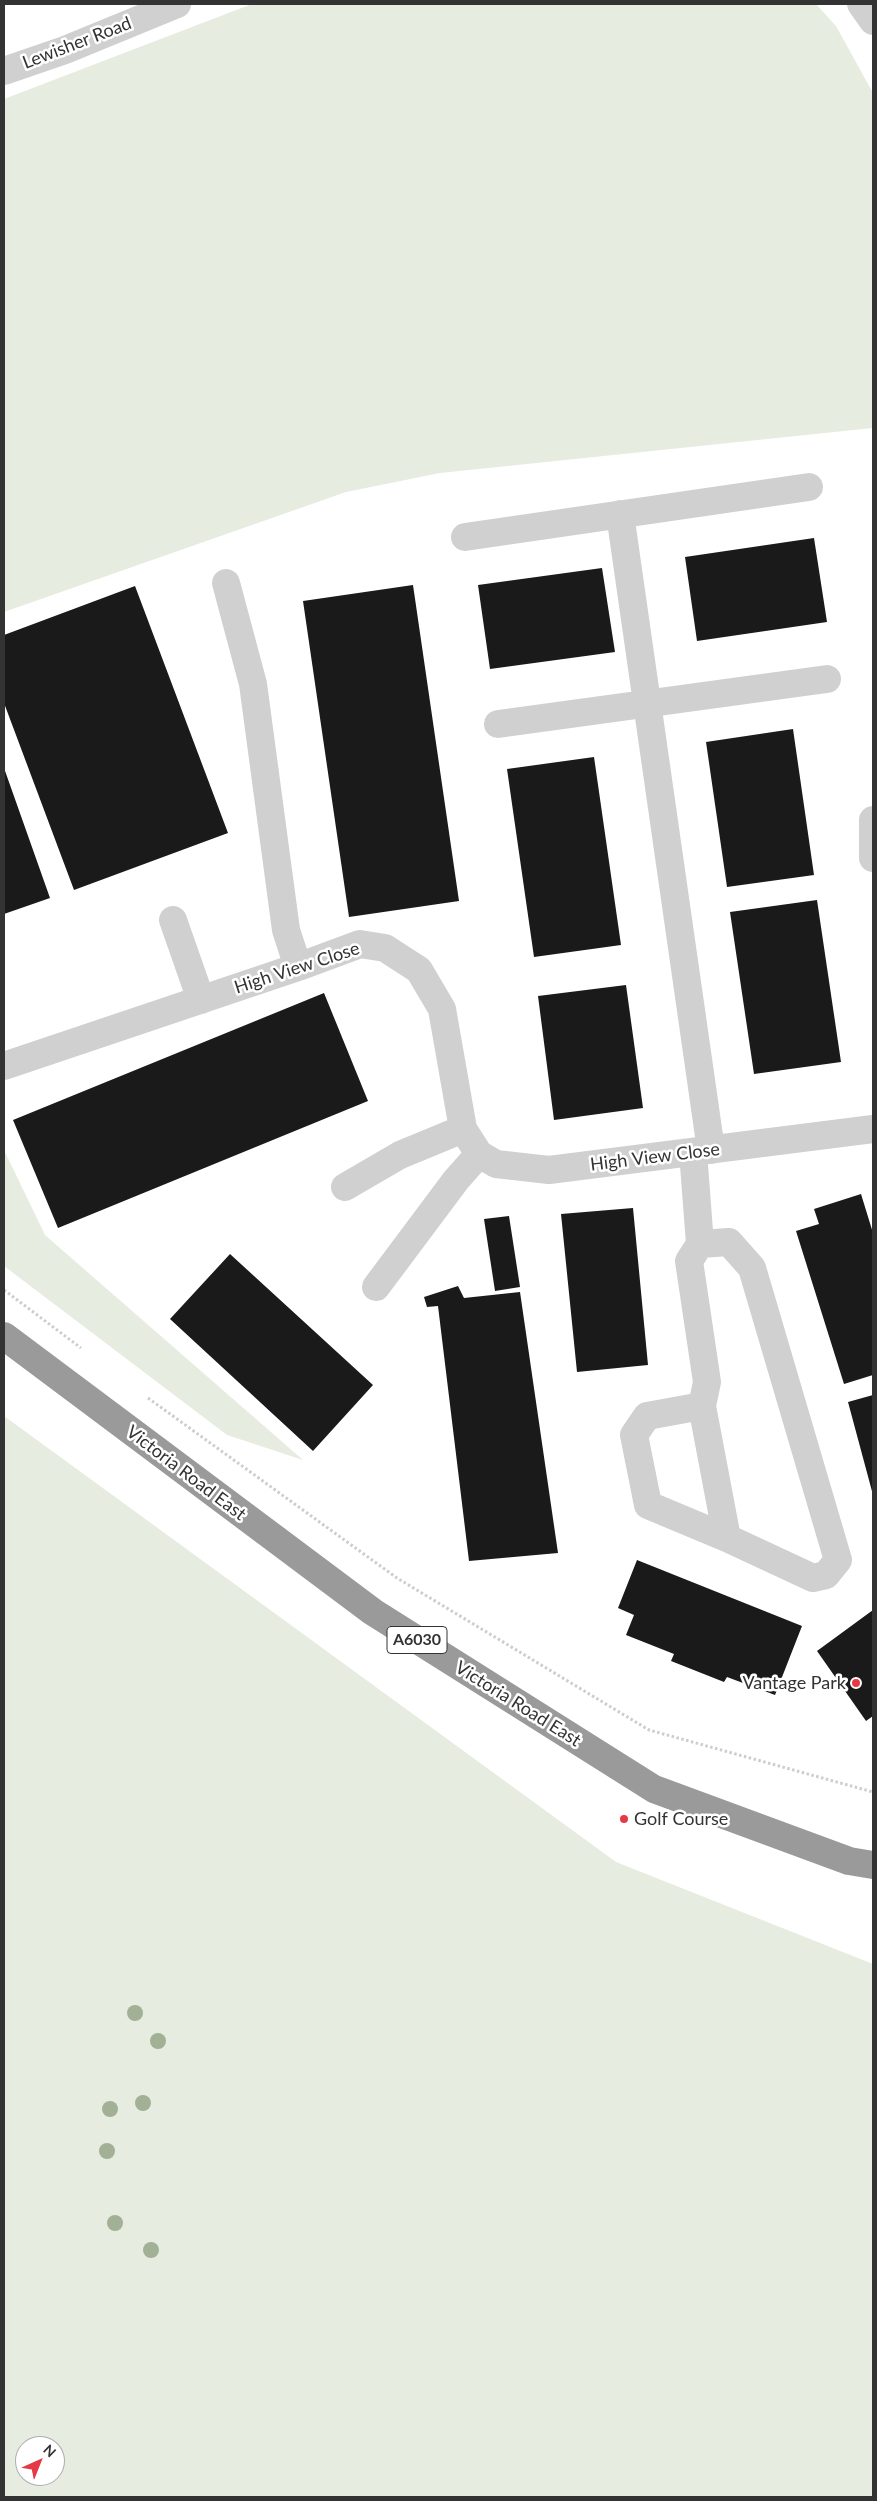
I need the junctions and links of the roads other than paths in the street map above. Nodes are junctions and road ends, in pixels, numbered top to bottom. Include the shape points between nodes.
1 (177, 4) edge
2 (861, 4) edge
3 (873, 21) edge
4 (4, 71) edge
5 (809, 487) dead end
6 (620, 514) junction
7 (466, 537) dead end
8 (226, 584) dead end
9 (827, 680) dead end
10 (647, 704) junction
11 (498, 724) dead end
12 (873, 820) edge
13 (873, 858) edge
14 (173, 920) dead end
15 (298, 967) junction
16 (201, 1000) junction
17 (4, 1066) edge
18 (463, 1129) junction
19 (873, 1129) edge
20 (702, 1151) junction
21 (479, 1154) junction
22 (345, 1187) dead end
23 (700, 1244) junction
24 (376, 1287) dead end
25 (4, 1336) edge
26 (702, 1406) junction
27 (727, 1538) junction
28 (873, 1865) edge

1 - 4 street, Lewisher Road
2 - 3 street
5 - 6 street
6 - 7 street
6 - 10 street
8 - 15 street via 253,684 286,930
9 - 10 street
10 - 11 street
10 - 20 street
12 - 13 street
14 - 16 street
15 - 16 street, High View Close
15 - 18 street, High View Close via 360,944 385,948 419,970 442,1009
16 - 17 street, High View Close
18 - 21 street, High View Close
18 - 22 street via 400,1155
19 - 20 street, High View Close
20 - 21 street, High View Close via 549,1170 496,1164
20 - 23 street
21 - 24 street
23 - 26 street via 689,1261 706,1382
23 - 27 street via 729,1242 752,1268 838,1560 826,1575 813,1578
25 - 28 highway, Victoria Road East / A6030 via 373,1612 654,1790 850,1861
26 - 27 street
26 - 27 street via 647,1416 634,1436 648,1505

